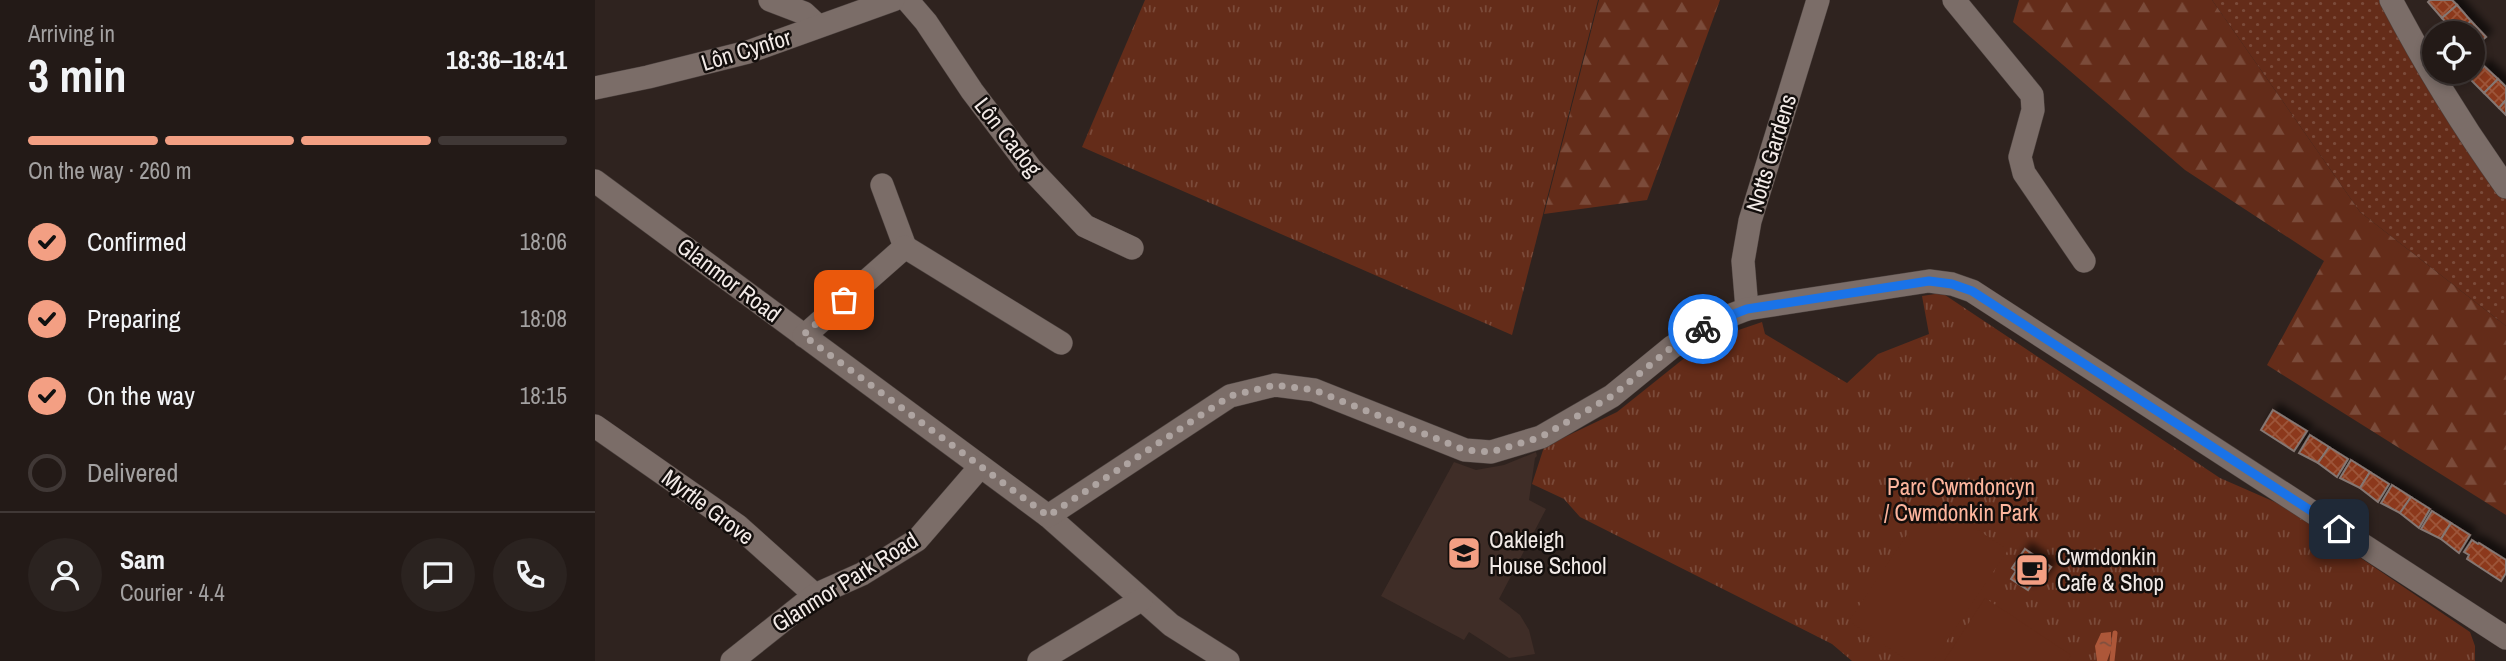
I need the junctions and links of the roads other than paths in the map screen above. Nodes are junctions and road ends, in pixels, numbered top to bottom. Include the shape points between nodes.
1 (770, 0) edge
2 (893, 0) edge
3 (907, 0) edge
4 (1818, 0) edge
5 (1954, 0) edge
6 (2391, 0) edge
7 (818, 26) junction
8 (595, 88) edge
9 (595, 181) edge
10 (882, 185) dead end
11 (2506, 187) edge
12 (905, 247) junction
13 (1132, 248) dead end
14 (2084, 261) dead end
15 (1747, 309) junction
16 (803, 335) junction
17 (1061, 343) dead end
18 (595, 426) edge
19 (980, 467) junction
20 (1048, 516) junction
21 (815, 596) junction
22 (1141, 600) junction
23 (2506, 638) edge
24 (734, 660) edge
25 (1039, 661) edge
26 (1228, 661) edge

1 - 7 street via 804,13
2 - 7 street, Lôn Cynfor
3 - 13 street, Lôn Cadog via 1031,169 1085,226
4 - 15 street, Notts Gardens via 1750,221 1743,261
5 - 14 street via 2032,94 2033,110 2020,157 2024,173
6 - 11 street via 2472,140
7 - 8 street, Lôn Cynfor via 748,52
9 - 16 street, Glanmor Road
10 - 12 street
12 - 16 street
12 - 17 street
15 - 20 street via 1672,347 1612,396 1541,437 1491,452 1465,450 1314,390 1275,385 1230,396
15 - 23 street via 1929,281 1972,291
16 - 19 street, Glanmor Road
18 - 21 street, Myrtle Grove via 738,526
19 - 20 street, Glanmor Road
19 - 21 street, Glanmor Park Road via 917,540
20 - 22 street, Glanmor Road
21 - 24 street, Glanmor Park Road
22 - 25 street
22 - 26 street, Glanmor Road

